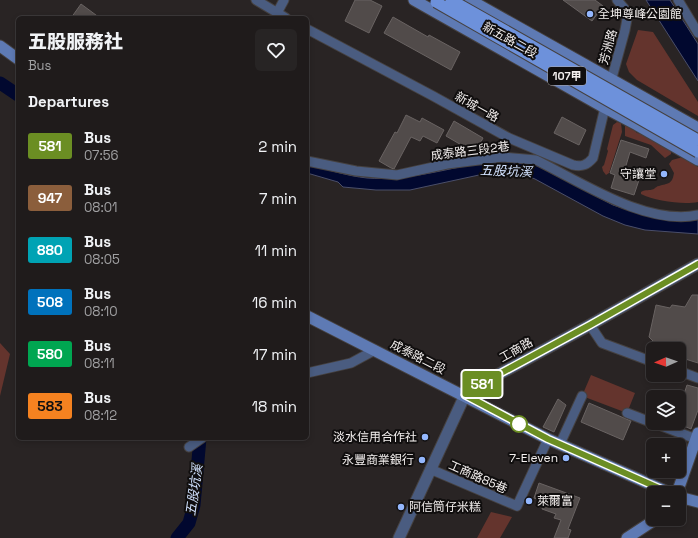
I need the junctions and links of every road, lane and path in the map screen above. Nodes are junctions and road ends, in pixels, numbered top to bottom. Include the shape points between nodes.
1 (256, 0) edge
2 (284, 0) edge
3 (414, 0) edge
4 (451, 0) edge
5 (470, 0) edge
6 (617, 0) edge
7 (678, 0) edge
8 (436, 2) dead end
9 (276, 13) junction
10 (282, 16) edge
11 (309, 30) edge
12 (698, 33) edge
13 (0, 46) edge
14 (16, 58) edge
15 (611, 78) junction
16 (650, 102) junction
17 (605, 108) junction
18 (686, 121) junction
19 (637, 124) junction
20 (698, 128) edge
21 (698, 140) edge
22 (673, 145) junction
23 (698, 152) edge
24 (698, 160) edge
25 (309, 161) edge
26 (698, 215) edge
27 (698, 264) edge
28 (309, 317) edge
29 (590, 325) junction
30 (375, 350) junction
31 (646, 359) edge
32 (309, 373) edge
33 (686, 374) edge
34 (698, 378) edge
35 (465, 395) junction
36 (582, 396) dead end
37 (626, 413) dead end
38 (646, 420) edge
39 (677, 430) edge
40 (697, 436) edge
41 (548, 439) junction
42 (199, 440) edge
43 (560, 444) junction
44 (190, 446) dead end
45 (430, 469) junction
46 (654, 486) edge
47 (679, 486) edge
48 (686, 499) edge
49 (698, 502) edge
50 (646, 526) edge
51 (398, 538) edge
52 (627, 538) edge

1 - 9 street
2 - 9 street
3 - 17 main road, 新五路二段 / 107甲
4 - 21 main road, 新五路二段 / 107甲, bridge
5 - 15 main road, 新五路二段 / 107甲
6 - 15 street, 芳洲路 via 624,8 627,19
7 - 12 street
8 - 23 main road, 新五路二段 / 107甲, bridge
9 - 10 street
11 - 17 street, 新城一路 via 509,138 573,165 584,166 593,158
13 - 14 main road
15 - 16 main road, 新五路二段 / 107甲
15 - 17 street, 芳洲路
16 - 18 main road, 新五路二段 / 107甲
16 - 19 main road via 662,118 661,125 656,129 650,129
17 - 19 main road, 新五路二段 / 107甲
18 - 20 main road, 新五路二段 / 107甲
18 - 22 main road via 676,123 670,133
19 - 22 main road, 新五路二段 / 107甲
22 - 24 main road, 新五路二段 / 107甲
25 - 26 street, 成泰路三段2巷 via 356,171 397,175 447,164 503,157 525,158 536,160 613,200 645,211 678,216
27 - 29 street, 工商路
28 - 30 main road, 成泰路二段
29 - 31 street via 602,343
29 - 35 street, 工商路
30 - 32 street via 351,363
30 - 35 main road, 成泰路二段
33 - 34 street
35 - 41 main road, 成泰路二段
35 - 45 street, 工商路
36 - 43 street
37 - 38 street
39 - 40 street
40 - 47 main road
41 - 43 main road, 成泰路二段
41 - 45 street, 工商路85巷 via 517,506
42 - 44 street
43 - 46 main road, 成泰路二段
45 - 51 street, 工商路
48 - 49 main road
50 - 52 main road

